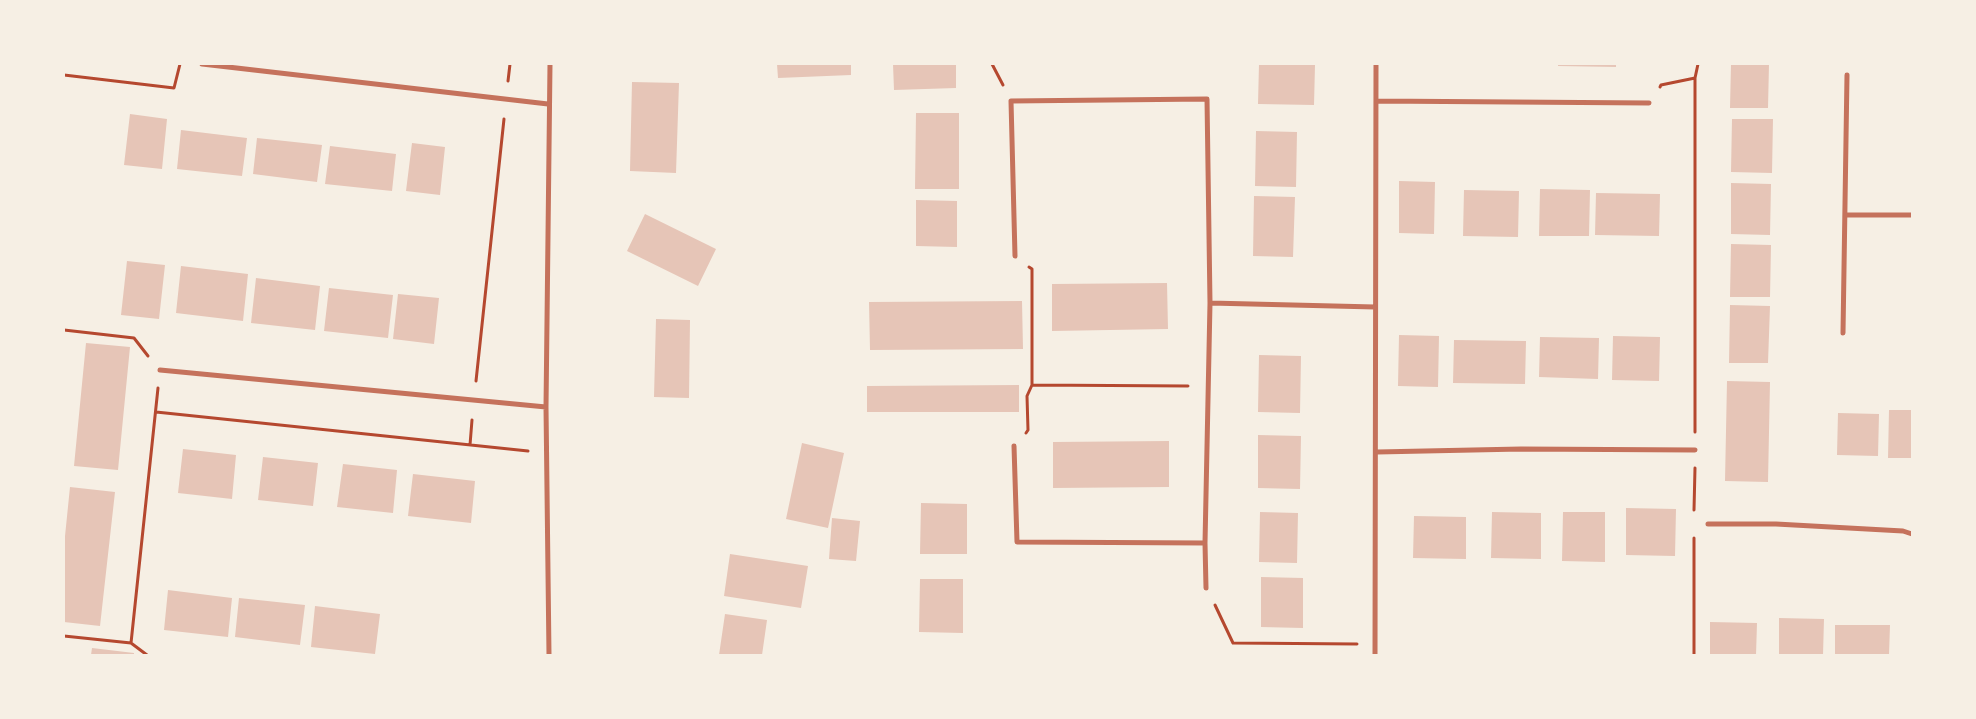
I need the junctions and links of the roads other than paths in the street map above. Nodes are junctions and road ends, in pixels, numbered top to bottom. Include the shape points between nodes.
1 (202, 64) edge
2 (550, 64) edge
3 (1376, 64) edge
4 (1848, 75) dead end
5 (1376, 101) junction
6 (1649, 103) road end
7 (548, 104) junction
8 (1845, 214) junction
9 (1912, 215) edge
10 (1015, 256) road end
11 (1210, 303) junction
12 (1375, 307) junction
13 (1843, 333) dead end
14 (160, 370) road end
15 (546, 407) junction
16 (1014, 446) road end
17 (1695, 450) road end
18 (1377, 452) junction
19 (1708, 524) dead end
20 (1912, 534) edge
21 (1205, 543) junction
22 (1206, 588) road end
23 (549, 655) edge
24 (1375, 655) edge

1 - 7 street
2 - 7 street
3 - 5 street
4 - 8 street
5 - 6 street
5 - 12 street
7 - 15 street
8 - 9 street
8 - 13 street
10 - 11 street via 1011,101 1207,99
11 - 12 street
11 - 21 street
12 - 18 street
14 - 15 street
15 - 23 street
16 - 21 street via 1017,542
17 - 18 street
18 - 24 street
19 - 20 street via 1776,524
21 - 22 street

